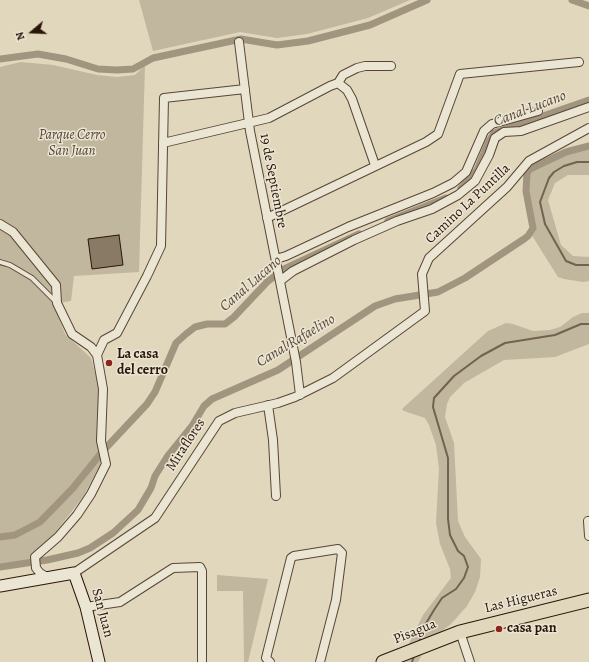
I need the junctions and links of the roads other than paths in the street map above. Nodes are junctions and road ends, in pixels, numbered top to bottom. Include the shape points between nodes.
1 (239, 42) dead end
2 (579, 62) dead end
3 (391, 66) dead end
4 (338, 83) junction
5 (245, 89) junction
6 (589, 107) edge
7 (538, 111) dead end
8 (249, 123) junction
9 (589, 128) edge
10 (163, 143) junction
11 (376, 165) junction
12 (267, 218) junction
13 (0, 224) edge
14 (276, 259) junction
15 (0, 262) edge
16 (280, 280) junction
17 (57, 303) junction
18 (425, 311) joint
19 (97, 355) junction
20 (300, 395) junction
21 (268, 405) junction
22 (276, 496) dead end
23 (588, 521) dead end
24 (589, 536) edge
25 (74, 573) junction
26 (49, 578) junction
27 (0, 586) edge
28 (589, 600) edge
29 (86, 607) junction
30 (460, 632) junction
31 (99, 662) edge
32 (202, 662) edge
33 (270, 662) edge
34 (320, 662) edge
35 (383, 662) edge
36 (470, 662) edge

1 - 5 street, 19 de Septiembre
2 - 11 street via 460,74 438,134
3 - 4 street via 357,68 343,75
4 - 8 street via 269,118
4 - 11 street via 347,90 352,99
5 - 8 street, 19 de Septiembre
5 - 10 street via 164,98
6 - 16 street via 521,131 504,132 495,138 475,181 458,195 432,210 397,221 354,240
7 - 14 street via 492,124 484,131 466,172 453,183
8 - 10 street
8 - 12 street, 19 de Septiembre
9 - 18 street, Camino La Puntilla via 529,160 507,187 429,258 422,274
10 - 19 street via 161,246 117,333 104,340
11 - 12 street
12 - 14 street, 19 de Septiembre
13 - 17 street via 13,232 56,284
14 - 16 street, 19 de Septiembre
15 - 17 lane via 32,278
16 - 20 street, 19 de Septiembre
17 - 19 street via 72,334 91,347
18 - 20 street, Miraflores via 333,378
19 - 26 street via 103,390 102,447 106,464 91,494 58,537 35,560 40,574
20 - 21 street, Miraflores
21 - 22 street
21 - 25 street, Miraflores via 235,413 219,422 155,518
23 - 24 street
25 - 26 street, Miraflores
25 - 29 street, San Juan
26 - 27 street, Miraflores
28 - 30 main road, Las Higueras
29 - 31 street, San Juan
29 - 32 street via 120,602 173,568 200,567
30 - 35 main road, Pisagua
30 - 36 street
33 - 34 street via 266,658 291,558 338,549 342,553 336,600

